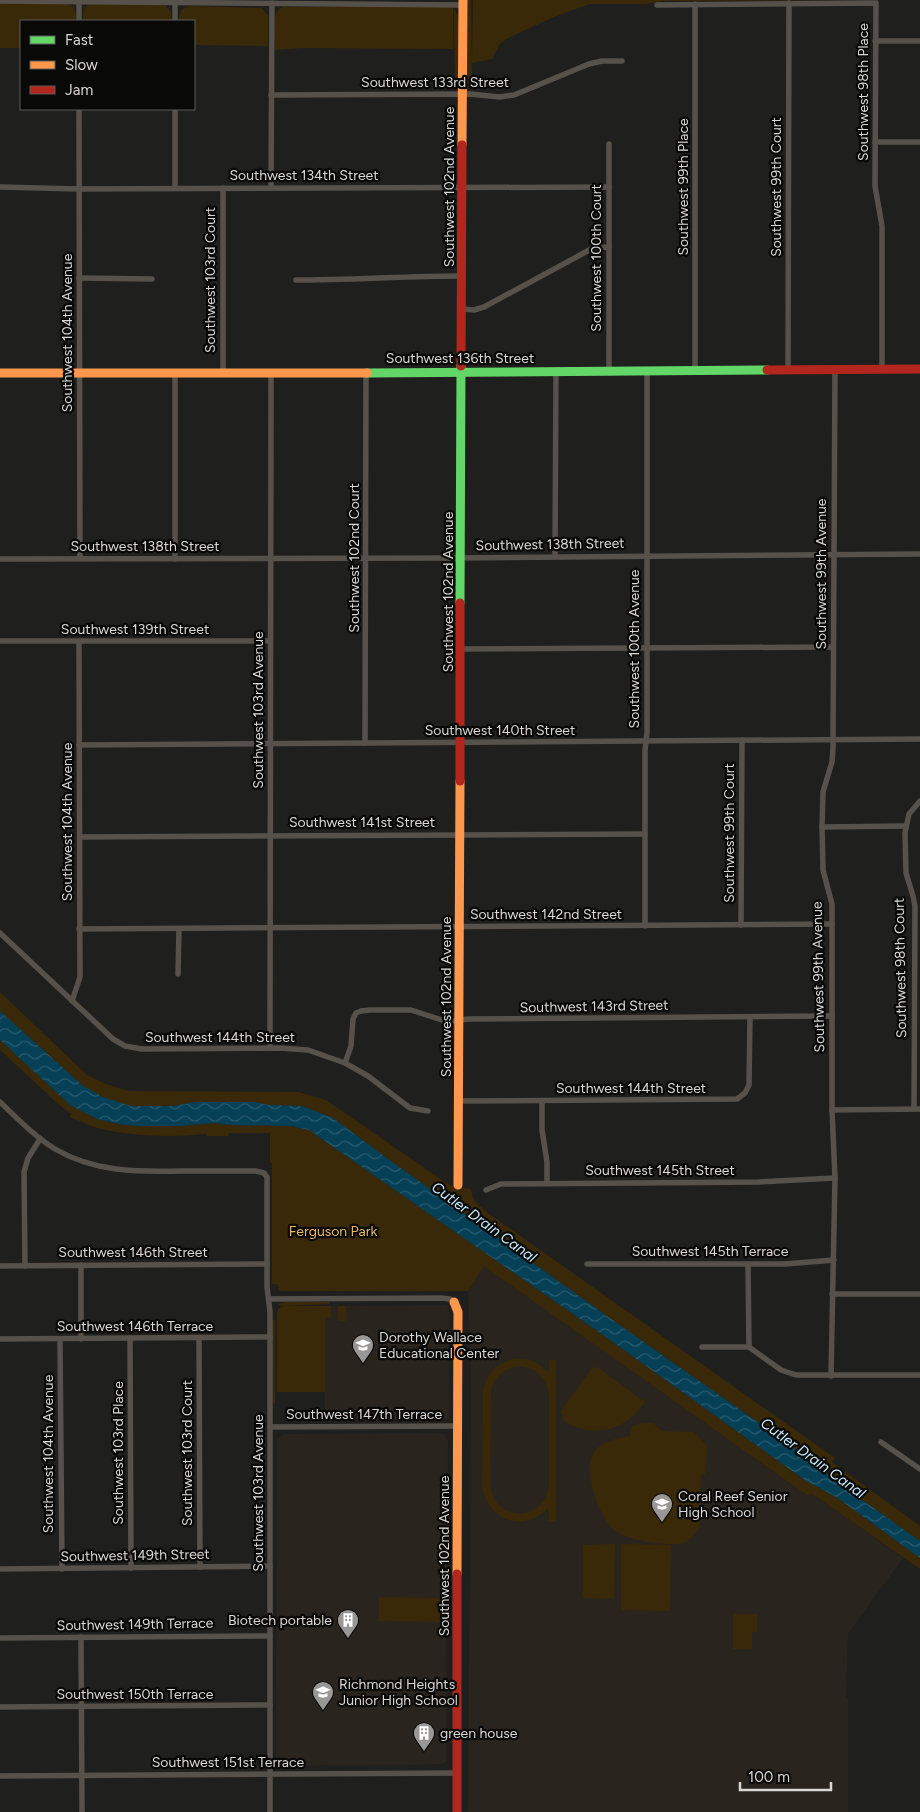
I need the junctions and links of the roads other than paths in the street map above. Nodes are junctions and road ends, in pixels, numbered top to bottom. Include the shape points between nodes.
1 (79, 0) edge
2 (0, 1) edge
3 (175, 2) junction
4 (270, 2) edge
5 (463, 2) edge
6 (789, 3) junction
7 (657, 4) dead end
8 (696, 4) junction
9 (79, 20) edge
10 (175, 20) edge
11 (875, 41) junction
12 (920, 41) edge
13 (622, 61) dead end
14 (271, 95) junction
15 (463, 95) junction
16 (79, 110) edge
17 (175, 110) edge
18 (875, 142) junction
19 (920, 142) edge
20 (609, 144) dead end
21 (609, 186) junction
22 (0, 187) edge
23 (175, 188) junction
24 (223, 188) junction
25 (271, 188) junction
26 (463, 188) junction
27 (79, 189) junction
28 (609, 247) junction
29 (462, 276) junction
30 (79, 278) junction
31 (152, 279) dead end
32 (296, 280) dead end
33 (462, 309) junction
34 (834, 369) junction
35 (920, 369) edge
36 (695, 370) junction
37 (788, 370) junction
38 (882, 370) junction
39 (556, 371) junction
40 (609, 371) junction
41 (647, 371) junction
42 (175, 372) junction
43 (223, 372) junction
44 (0, 373) edge
45 (80, 373) junction
46 (271, 373) junction
47 (366, 373) junction
48 (462, 373) junction
49 (833, 554) junction
50 (920, 554) edge
51 (647, 556) junction
52 (555, 557) junction
53 (0, 558) edge
54 (80, 558) junction
55 (175, 558) junction
56 (366, 558) junction
57 (462, 558) junction
58 (270, 559) junction
59 (0, 641) edge
60 (270, 641) junction
61 (79, 642) junction
62 (833, 647) junction
63 (647, 648) junction
64 (461, 650) junction
65 (833, 739) junction
66 (920, 739) edge
67 (742, 740) junction
68 (461, 742) junction
69 (646, 742) junction
70 (366, 743) junction
71 (79, 744) junction
72 (270, 744) junction
73 (920, 801) edge
74 (906, 826) junction
75 (822, 827) junction
76 (645, 834) junction
77 (271, 835) junction
78 (460, 835) junction
79 (80, 837) junction
80 (920, 893) edge
81 (913, 896) junction
82 (832, 924) junction
83 (645, 926) junction
84 (741, 926) junction
85 (460, 927) junction
86 (270, 928) junction
87 (79, 929) junction
88 (179, 929) junction
89 (0, 933) edge
90 (178, 974) dead end
91 (917, 993) edge
92 (72, 1001) junction
93 (832, 1016) junction
94 (750, 1017) junction
95 (460, 1020) junction
96 (270, 1048) junction
97 (345, 1063) junction
98 (459, 1101) junction
99 (542, 1101) junction
100 (0, 1102) edge
101 (917, 1109) edge
102 (832, 1110) junction
103 (428, 1111) dead end
104 (40, 1139) junction
105 (835, 1178) junction
106 (547, 1183) junction
107 (458, 1185) dead end
108 (486, 1190) dead end
109 (834, 1260) junction
110 (267, 1264) junction
111 (587, 1264) dead end
112 (748, 1264) junction
113 (81, 1265) junction
114 (0, 1266) edge
115 (25, 1266) junction
116 (832, 1294) junction
117 (920, 1294) edge
118 (269, 1299) junction
119 (454, 1302) joint
120 (270, 1337) junction
121 (60, 1338) junction
122 (81, 1338) junction
123 (130, 1338) junction
124 (199, 1338) junction
125 (0, 1339) edge
126 (702, 1347) dead end
127 (748, 1348) junction
128 (920, 1375) edge
129 (831, 1376) junction
130 (458, 1426) junction
131 (270, 1427) junction
132 (881, 1442) dead end
133 (920, 1469) edge
134 (270, 1566) junction
135 (200, 1567) junction
136 (131, 1568) junction
137 (0, 1569) edge
138 (62, 1569) junction
139 (270, 1636) junction
140 (81, 1637) junction
141 (0, 1638) edge
142 (270, 1705) junction
143 (82, 1706) junction
144 (0, 1707) edge
145 (457, 1773) junction
146 (270, 1774) junction
147 (0, 1776) edge
148 (82, 1776) junction
149 (82, 1812) edge
150 (270, 1812) edge
151 (457, 1812) edge

1 - 2 street
1 - 3 street
1 - 9 street
3 - 4 street
3 - 10 street
4 - 5 street
4 - 14 street
5 - 15 street, Southwest 102nd Avenue
6 - 8 street, Southwest 98th Place
6 - 11 street, Southwest 98th Place via 876,4
6 - 37 street, Southwest 99th Court
7 - 8 street, Southwest 98th Place
8 - 36 street, Southwest 99th Place
11 - 12 street
11 - 18 street, Southwest 98th Place
13 - 15 street, Southwest 133rd Street via 589,64 510,96
14 - 15 street, Southwest 133rd Street
14 - 25 street
15 - 26 street, Southwest 102nd Avenue
16 - 27 street, Southwest 104th Avenue
17 - 23 street
18 - 19 street
18 - 38 street, Southwest 98th Place via 875,194 882,226
20 - 21 street, Southwest 100th Court
21 - 26 street, Southwest 134th Street
21 - 28 street, Southwest 100th Court
22 - 27 street, Southwest 134th Street
23 - 24 street, Southwest 134th Street
23 - 27 street, Southwest 134th Street
24 - 25 street, Southwest 134th Street
24 - 43 street, Southwest 103rd Court
25 - 26 street, Southwest 134th Street
26 - 29 street, Southwest 102nd Avenue
27 - 30 street, Southwest 104th Avenue
28 - 33 street via 593,248 484,307
28 - 40 street, Southwest 100th Court
29 - 32 street
29 - 33 street, Southwest 102nd Avenue
30 - 31 street
30 - 45 street, Southwest 104th Avenue
33 - 48 street, Southwest 102nd Avenue
34 - 37 street, Southwest 136th Street
34 - 38 street, Southwest 136th Street
34 - 49 street, Southwest 99th Avenue
35 - 38 street, Southwest 136th Street
36 - 37 street, Southwest 136th Street
36 - 41 street, Southwest 136th Street
39 - 40 street, Southwest 136th Street
39 - 48 street, Southwest 136th Street
39 - 52 street
40 - 41 street, Southwest 136th Street
41 - 51 street, Southwest 100th Avenue
42 - 43 street, Southwest 136th Street
42 - 45 street, Southwest 136th Street
42 - 55 street
43 - 46 street, Southwest 136th Street
44 - 45 street, Southwest 136th Street
45 - 54 street, Southwest 104th Avenue
46 - 47 street, Southwest 136th Street
46 - 58 street, Southwest 103rd Avenue
47 - 48 street, Southwest 136th Street
47 - 56 street, Southwest 102nd Court
48 - 57 street, Southwest 102nd Avenue
49 - 50 street, Southwest 138th Street
49 - 51 street, Southwest 138th Street
49 - 62 street, Southwest 99th Avenue
51 - 52 street, Southwest 138th Street
51 - 63 street, Southwest 100th Avenue
52 - 57 street, Southwest 138th Street
53 - 54 street, Southwest 138th Street
54 - 55 street, Southwest 138th Street
55 - 58 street, Southwest 138th Street
56 - 57 street, Southwest 138th Street
56 - 58 street, Southwest 138th Street
56 - 70 street, Southwest 102nd Court
57 - 64 street, Southwest 102nd Avenue
58 - 60 street, Southwest 103rd Avenue
59 - 61 street, Southwest 139th Street
60 - 61 street, Southwest 139th Street
60 - 72 street, Southwest 103rd Avenue
61 - 71 street, Southwest 104th Avenue
62 - 63 street
62 - 65 street, Southwest 99th Avenue
63 - 64 street
63 - 69 street, Southwest 100th Avenue
64 - 68 street, Southwest 102nd Avenue
65 - 66 street, Southwest 140th Street
65 - 67 street, Southwest 140th Street
65 - 75 street, Southwest 99th Avenue via 832,762 823,792
67 - 69 street, Southwest 140th Street
67 - 84 street, Southwest 99th Court
68 - 69 street, Southwest 140th Street
68 - 70 street, Southwest 140th Street
68 - 78 street, Southwest 102nd Avenue
69 - 76 street, Southwest 100th Avenue
70 - 72 street, Southwest 140th Street
71 - 72 street, Southwest 140th Street
71 - 79 street, Southwest 104th Avenue
72 - 77 street, Southwest 103rd Avenue
73 - 74 street, Southwest 98th Court via 909,814
74 - 75 street
74 - 81 street, Southwest 98th Court via 905,868
75 - 82 street, Southwest 99th Avenue via 823,870 832,904
76 - 78 street, Southwest 141st Street
76 - 83 street, Southwest 100th Avenue
77 - 78 street, Southwest 141st Street
77 - 79 street, Southwest 141st Street
77 - 86 street, Southwest 103rd Avenue
78 - 85 street, Southwest 102nd Avenue
79 - 87 street, Southwest 104th Avenue
80 - 81 street
81 - 91 street, Southwest 98th Court
82 - 84 street, Southwest 142nd Street
82 - 93 street, Southwest 99th Avenue
83 - 84 street, Southwest 142nd Street
83 - 85 street, Southwest 142nd Street
85 - 86 street, Southwest 142nd Street
85 - 95 street, Southwest 102nd Avenue
86 - 88 street, Southwest 142nd Street
86 - 96 street, Southwest 103rd Avenue
87 - 88 street, Southwest 142nd Street
87 - 92 street, Southwest 104th Avenue via 80,977
88 - 90 street
89 - 92 street, Southwest 144th Street
91 - 101 street, Southwest 98th Court
92 - 96 street, Southwest 144th Street via 113,1039 129,1048
93 - 94 street, Southwest 143rd Street
93 - 102 street, Southwest 99th Avenue
94 - 95 street, Southwest 143rd Street
94 - 99 street, Southwest 144th Street via 750,1081 743,1096 731,1100
95 - 97 street, Southwest 143rd Street via 440,1020 413,1010 358,1012 352,1021 351,1043
95 - 98 street, Southwest 102nd Avenue
96 - 97 street, Southwest 144th Street via 308,1050
97 - 103 street, Southwest 144th Street via 410,1108
98 - 99 street, Southwest 144th Street
98 - 107 street, Southwest 102nd Avenue
99 - 106 street
100 - 104 street
101 - 102 street
102 - 105 street, Southwest 99th Avenue
104 - 110 street, Southwest 103rd Avenue via 75,1159 111,1169 144,1172 256,1171 266,1175
104 - 115 street via 26,1162 24,1172
105 - 106 street, Southwest 145th Street via 759,1182
105 - 109 street, Southwest 99th Avenue
106 - 108 street, Southwest 145th Street via 501,1184
109 - 112 street, Southwest 145th Terrace
109 - 116 street, Southwest 99th Avenue
110 - 113 street, Southwest 146th Street
110 - 118 street, Southwest 103rd Avenue
111 - 112 street, Southwest 145th Terrace
112 - 127 street
113 - 115 street, Southwest 146th Street
113 - 122 street
114 - 115 street, Southwest 146th Street
116 - 117 street
116 - 129 street, Southwest 99th Avenue
118 - 119 street via 441,1298
118 - 120 street, Southwest 103rd Avenue
119 - 130 street, Southwest 102nd Avenue via 458,1312
120 - 124 street, Southwest 146th Terrace
120 - 131 street, Southwest 103rd Avenue
121 - 122 street, Southwest 146th Terrace
121 - 125 street, Southwest 146th Terrace
121 - 138 street, Southwest 104th Avenue
122 - 123 street, Southwest 146th Terrace
123 - 124 street, Southwest 146th Terrace
123 - 136 street, Southwest 103rd Place
124 - 135 street, Southwest 103rd Court
126 - 127 street
127 - 129 street via 788,1374
128 - 129 street
130 - 131 street, Southwest 147th Terrace
130 - 145 street, Southwest 102nd Avenue
131 - 134 street, Southwest 103rd Avenue
132 - 133 street
134 - 135 street, Southwest 149th Street
134 - 139 street, Southwest 103rd Avenue
135 - 136 street, Southwest 149th Street
136 - 138 street, Southwest 149th Street
137 - 138 street, Southwest 149th Street
139 - 140 street, Southwest 149th Terrace
139 - 142 street, Southwest 103rd Avenue
140 - 141 street, Southwest 149th Terrace
140 - 143 street
142 - 143 street, Southwest 150th Terrace
142 - 146 street, Southwest 103rd Avenue
143 - 144 street, Southwest 150th Terrace
143 - 148 street
145 - 146 street, Southwest 151st Terrace
145 - 151 street, Southwest 102nd Avenue
146 - 148 street, Southwest 151st Terrace
146 - 150 street, Southwest 103rd Avenue
147 - 148 street, Southwest 151st Terrace
148 - 149 street

